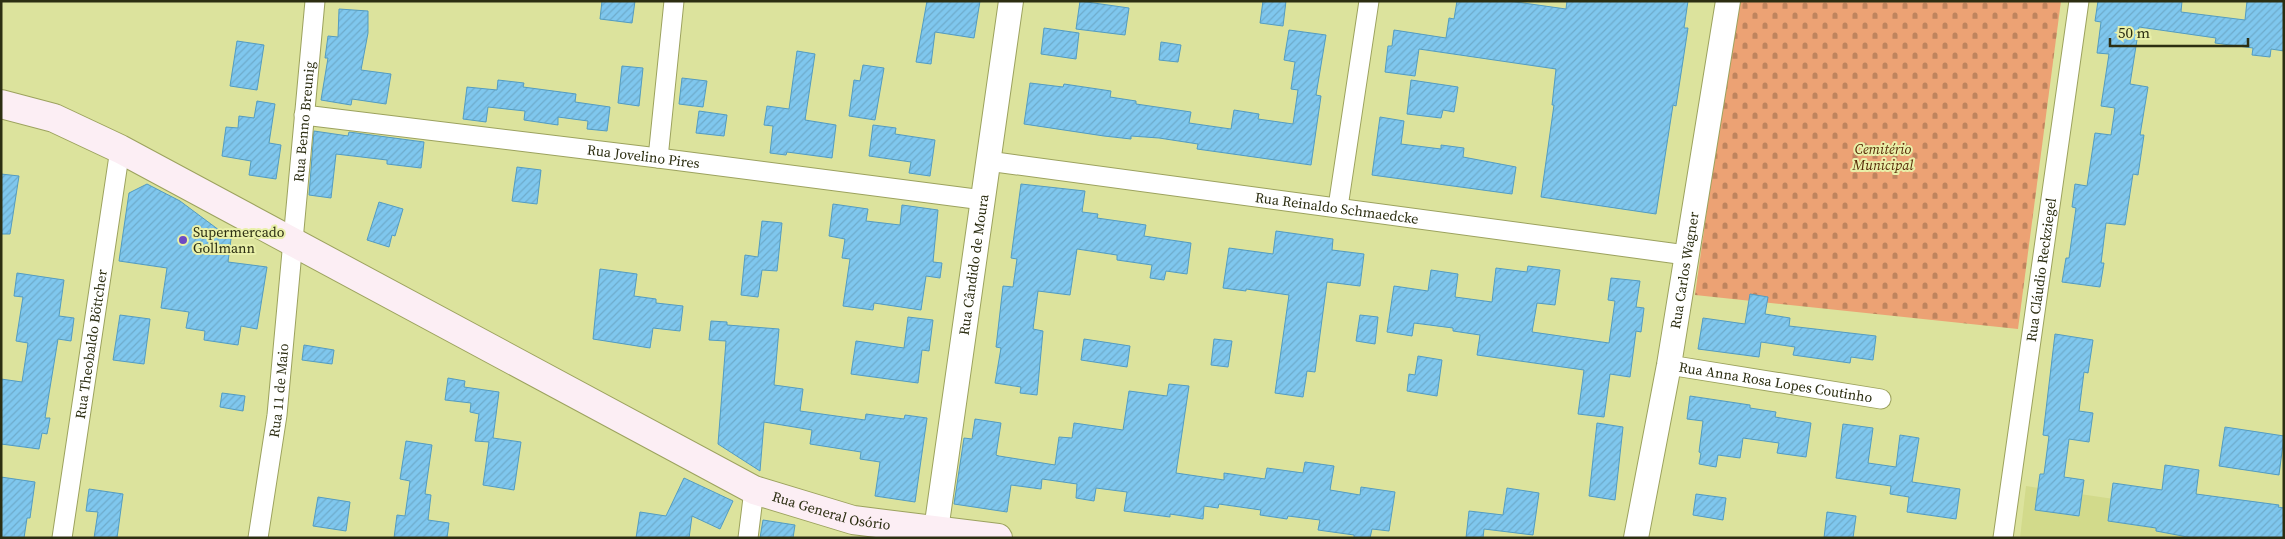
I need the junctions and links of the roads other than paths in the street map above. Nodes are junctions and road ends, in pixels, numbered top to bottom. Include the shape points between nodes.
1 (315, 1) edge
2 (674, 1) edge
3 (1011, 1) edge
4 (1369, 1) edge
5 (1728, 1) edge
6 (2079, 1) edge
7 (1, 104) edge
8 (304, 115) junction
9 (120, 149) junction
10 (658, 158) junction
11 (988, 161) junction
12 (983, 200) junction
13 (1338, 207) junction
14 (293, 242) junction
15 (1686, 255) junction
16 (1669, 365) junction
17 (1881, 399) dead end
18 (754, 490) junction
19 (936, 530) junction
20 (62, 538) edge
21 (258, 538) edge
22 (748, 538) edge
23 (998, 538) edge
24 (1636, 538) edge
25 (2003, 538) edge

1 - 8 street, Rua Benno Breunig
2 - 10 street
3 - 11 street, Rua Cândido de Moura
4 - 13 street
5 - 15 street, Rua Carlos Wagner
6 - 25 street, Rua Cláudio Reckziegel
7 - 9 main road, Rua General Osório via 54,118
8 - 10 street, Rua Jovelino Pires
8 - 14 street, Rua Benno Breunig
9 - 14 main road, Rua General Osório
9 - 20 street, Rua Theobaldo Böttcher
10 - 12 street, Rua Jovelino Pires
11 - 12 street, Rua Cândido de Moura
11 - 13 street, Rua Reinaldo Schmaedcke
12 - 19 street, Rua Cândido de Moura
13 - 15 street, Rua Reinaldo Schmaedcke
14 - 18 main road, Rua General Osório
14 - 21 street, Rua 11 de Maio via 277,416
15 - 16 street, Rua Carlos Wagner
16 - 17 street, Rua Anna Rosa Lopes Coutinho
16 - 24 street, Rua Carlos Wagner
18 - 19 main road, Rua General Osório via 853,520
18 - 22 street
19 - 23 main road, Rua General Osório

